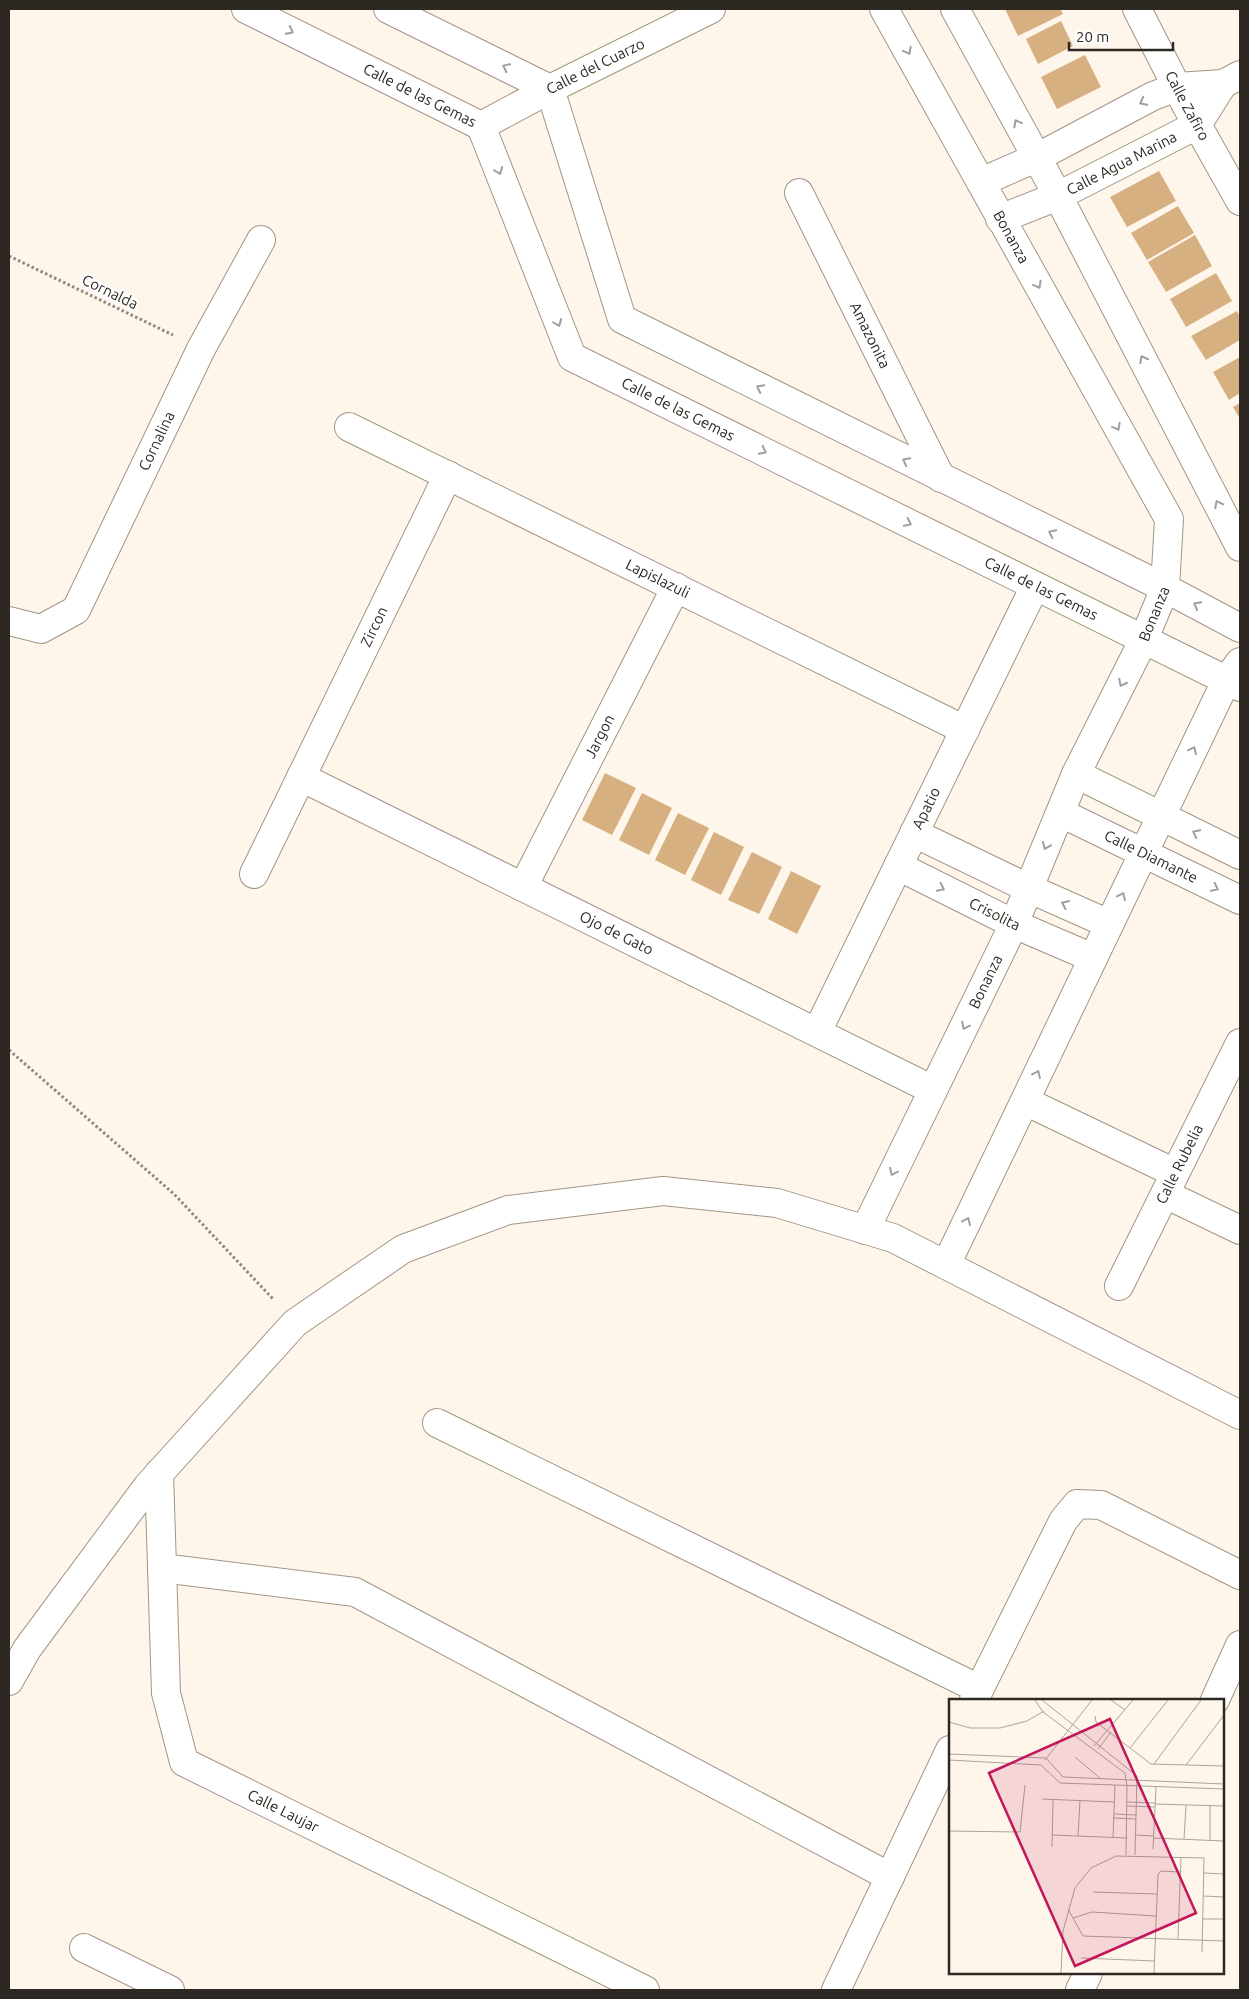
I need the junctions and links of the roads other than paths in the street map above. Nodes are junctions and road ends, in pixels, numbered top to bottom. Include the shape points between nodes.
1 (246, 9) edge
2 (388, 9) edge
3 (711, 9) edge
4 (884, 9) edge
5 (954, 9) edge
6 (1138, 9) edge
7 (1232, 79) edge
8 (1177, 87) junction
9 (550, 89) junction
10 (1197, 125) junction
11 (481, 126) junction
12 (1036, 158) junction
13 (981, 182) junction
14 (799, 193) dead end
15 (1058, 196) junction
16 (1240, 201) edge
17 (1000, 218) junction
18 (261, 240) dead end
19 (349, 427) dead end
20 (448, 475) junction
21 (941, 478) junction
22 (1240, 547) edge
23 (1035, 586) junction
24 (676, 587) junction
25 (1165, 588) junction
26 (9, 622) edge
27 (1240, 628) edge
28 (1144, 639) junction
29 (1236, 676) edge
30 (965, 730) junction
31 (1076, 774) junction
32 (301, 777) junction
33 (1061, 813) junction
34 (1161, 816) junction
35 (914, 833) junction
36 (1142, 852) junction
37 (1240, 854) edge
38 (898, 866) junction
39 (254, 874) dead end
40 (522, 887) junction
41 (1028, 888) junction
42 (1240, 900) edge
43 (1014, 924) junction
44 (1109, 924) junction
45 (1093, 958) junction
46 (817, 1032) junction
47 (1240, 1043) edge
48 (933, 1090) junction
49 (1025, 1101) junction
50 (1170, 1184) junction
51 (865, 1230) junction
52 (1240, 1230) edge
53 (946, 1265) junction
54 (1119, 1286) dead end
55 (1240, 1415) edge
56 (437, 1423) dead end
57 (160, 1473) junction
58 (162, 1568) junction
59 (1240, 1575) edge
60 (1240, 1645) edge
61 (9, 1681) edge
62 (977, 1695) edge
63 (1215, 1699) edge
64 (949, 1752) edge
65 (890, 1877) junction
66 (84, 1948) dead end
67 (1088, 1974) edge
68 (170, 1990) edge
69 (645, 1990) edge
70 (836, 1990) edge
71 (1080, 1990) edge

1 -> 11 street, Calle de las Gemas
9 -> 2 street
3 - 9 street, Calle del Cuarzo
4 -> 13 street, Bonanza
12 -> 5 street
6 - 8 street, Calle Zafiro
7 - 8 street
7 - 10 street
8 - 10 street, Calle Zafiro
8 -> 12 street
9 - 11 street, Calle del Cuarzo
21 -> 9 street via 622,319
10 - 15 street, Calle Agua Marina
10 - 16 street, Calle Zafiro
11 -> 23 street, Calle de las Gemas via 572,357
12 - 13 street
12 - 15 street
13 - 17 street, Bonanza
14 - 21 street, Amazonita
15 - 17 street, Calle Agua Marina
22 -> 15 street
17 -> 25 street, Bonanza via 1169,519
18 - 26 street, Cornalina via 201,349 76,610 41,629
19 - 20 street, Lapislazuli
20 - 24 street, Lapislazuli
20 - 32 street, Zircon
25 -> 21 street
23 - 28 street, Calle de las Gemas
23 - 30 street, Apatio
24 - 30 street, Lapislazuli
24 - 40 street, Jargon
27 -> 25 street
25 - 28 street, Bonanza
28 - 29 street, Calle de las Gemas
28 -> 31 street, Bonanza
34 -> 29 street
30 - 35 street, Apatio
31 - 33 street, Bonanza
31 - 34 street
32 - 39 street, Zircon
32 - 40 street, Ojo de Gato
33 - 36 street, Calle Diamante
33 -> 41 street, Bonanza
34 - 36 street
37 -> 34 street
35 - 38 street, Apatio
35 - 41 street
36 -> 42 street, Calle Diamante
44 -> 36 street
38 -> 43 street, Crisolita
38 - 46 street, Apatio
40 - 46 street, Ojo de Gato
41 - 43 street, Bonanza
44 -> 41 street
43 - 45 street, Crisolita
43 -> 48 street, Bonanza
44 - 45 street
49 -> 45 street
46 - 48 street, Ojo de Gato
47 - 50 street, Calle Rubelia
48 -> 51 street, Bonanza
49 - 50 street
53 -> 49 street
50 - 52 street
50 - 54 street, Calle Rubelia
51 - 53 street via 893,1238
51 - 57 street via 777,1202 663,1191 508,1210 403,1249 295,1323
53 - 55 street
56 - 62 street
57 - 58 street, Calle Laujar
57 - 61 street via 32,1642
58 - 65 street via 355,1592
58 - 69 street, Calle Laujar via 166,1693 184,1762
59 - 62 street via 1101,1506 1077,1504 1063,1521
60 - 63 street
64 - 65 street
65 - 70 street
66 - 68 street
67 - 71 street

